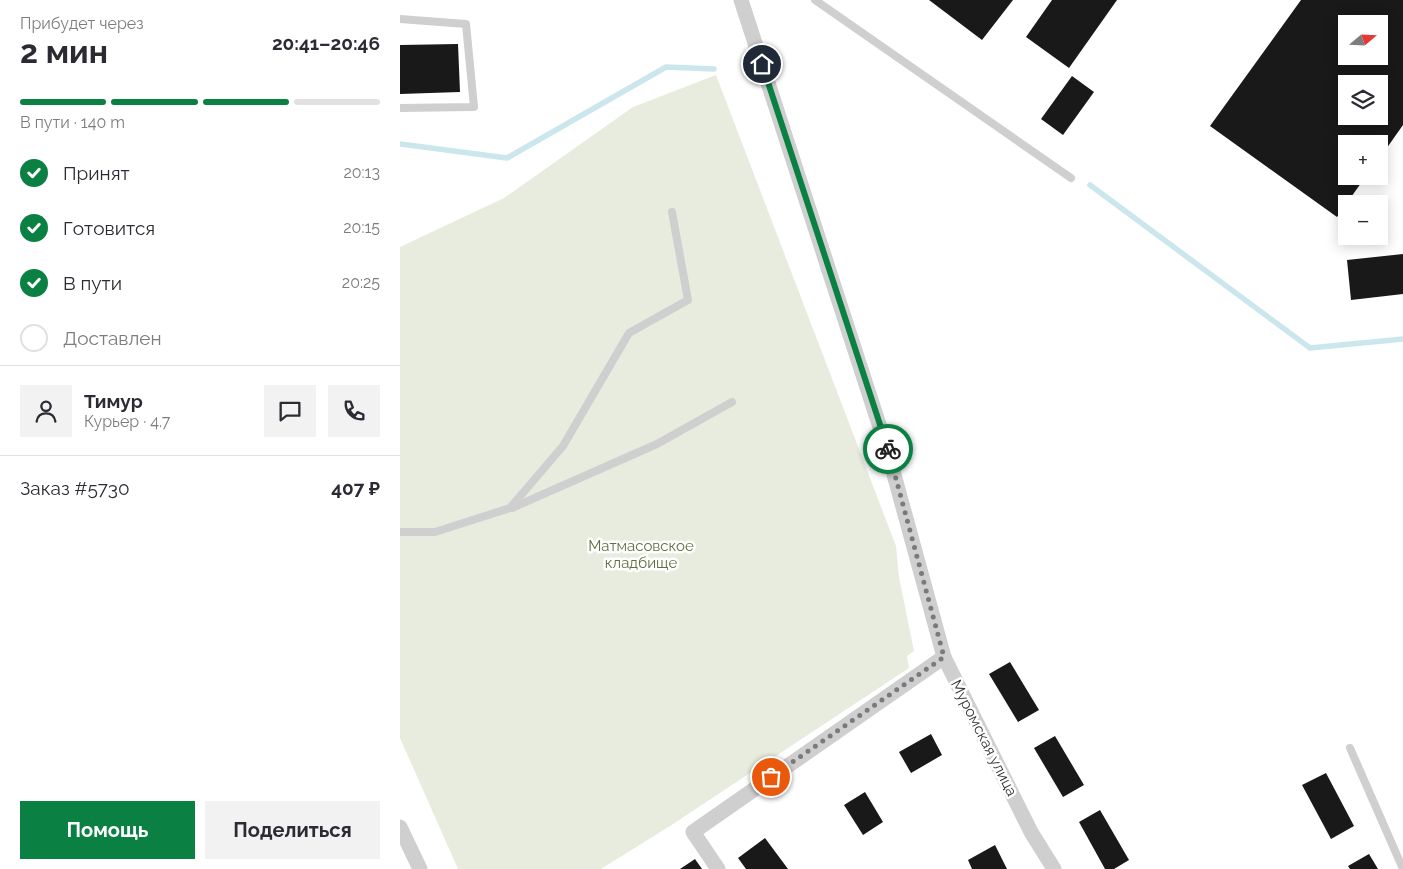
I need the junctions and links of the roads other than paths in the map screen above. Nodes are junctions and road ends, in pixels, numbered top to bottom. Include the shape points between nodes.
1 (741, 0) edge
2 (815, 0) edge
3 (400, 19) edge
4 (400, 108) edge
5 (1070, 178) dead end
6 (672, 212) dead end
7 (732, 402) dead end
8 (510, 508) junction
9 (400, 532) edge
10 (944, 657) junction
11 (1350, 748) dead end
12 (400, 827) edge
13 (420, 869) edge
14 (718, 869) edge
15 (1054, 869) edge
16 (1403, 869) edge

1 - 10 street, Муромская улица via 888,449
2 - 5 lane
3 - 4 lane via 466,24 474,107
6 - 8 lane via 688,300 629,333 564,446
7 - 8 lane via 657,444
8 - 9 lane via 435,532
10 - 14 street via 693,832
10 - 15 street, Муромская улица
11 - 16 lane
12 - 13 street

